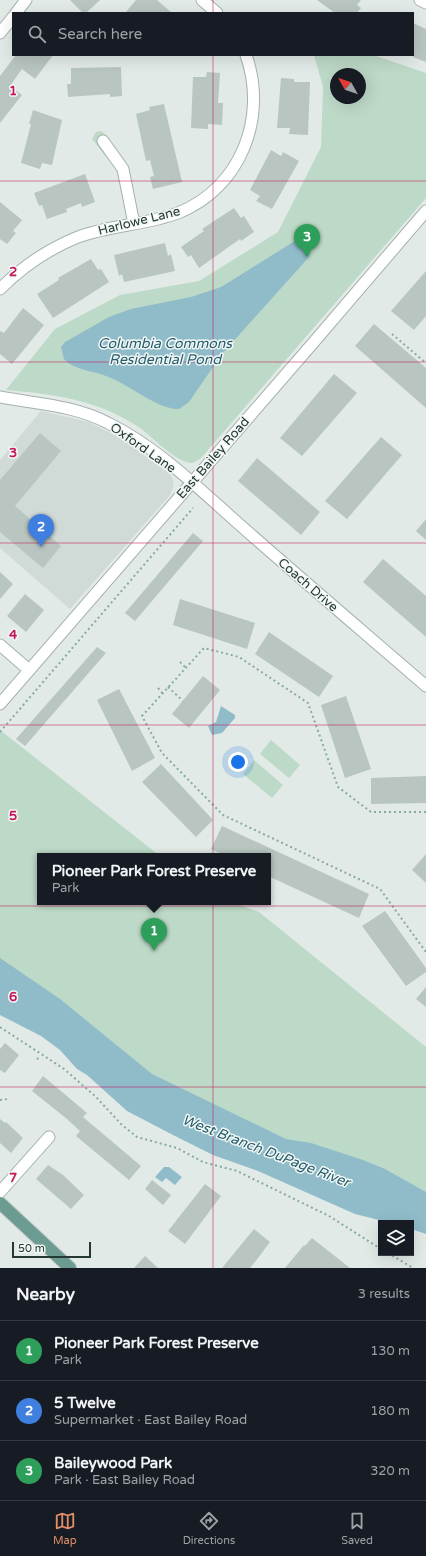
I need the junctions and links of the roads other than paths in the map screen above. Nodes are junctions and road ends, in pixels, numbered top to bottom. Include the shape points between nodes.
1 (26, 0) edge
2 (202, 0) edge
3 (420, 0) edge
4 (426, 3) edge
5 (17, 12) edge
6 (216, 12) edge
7 (12, 18) edge
8 (0, 33) edge
9 (246, 56) edge
10 (103, 141) dead end
11 (426, 211) edge
12 (134, 224) junction
13 (0, 273) edge
14 (9, 280) junction
15 (0, 289) edge
16 (0, 397) edge
17 (191, 482) junction
18 (0, 645) edge
19 (29, 670) junction
20 (426, 686) edge
21 (0, 704) edge
22 (48, 1137) dead end
23 (0, 1192) edge
24 (0, 1203) edge
25 (70, 1268) edge

1 - 5 street
2 - 6 street
3 - 4 street
7 - 8 street
9 - 12 street, Harlowe Lane via 255,90 253,117 244,148 232,169 212,192 188,208
10 - 12 street via 123,169
11 - 17 street, East Bailey Road
12 - 14 street, Harlowe Lane via 96,232 60,245
13 - 14 street
14 - 15 street, Harlowe Lane
16 - 17 street, Oxford Lane via 53,404 108,423 151,450
17 - 19 street, East Bailey Road
17 - 20 street, Coach Drive
18 - 19 street
19 - 21 street, East Bailey Road
22 - 23 street
24 - 25 main road

